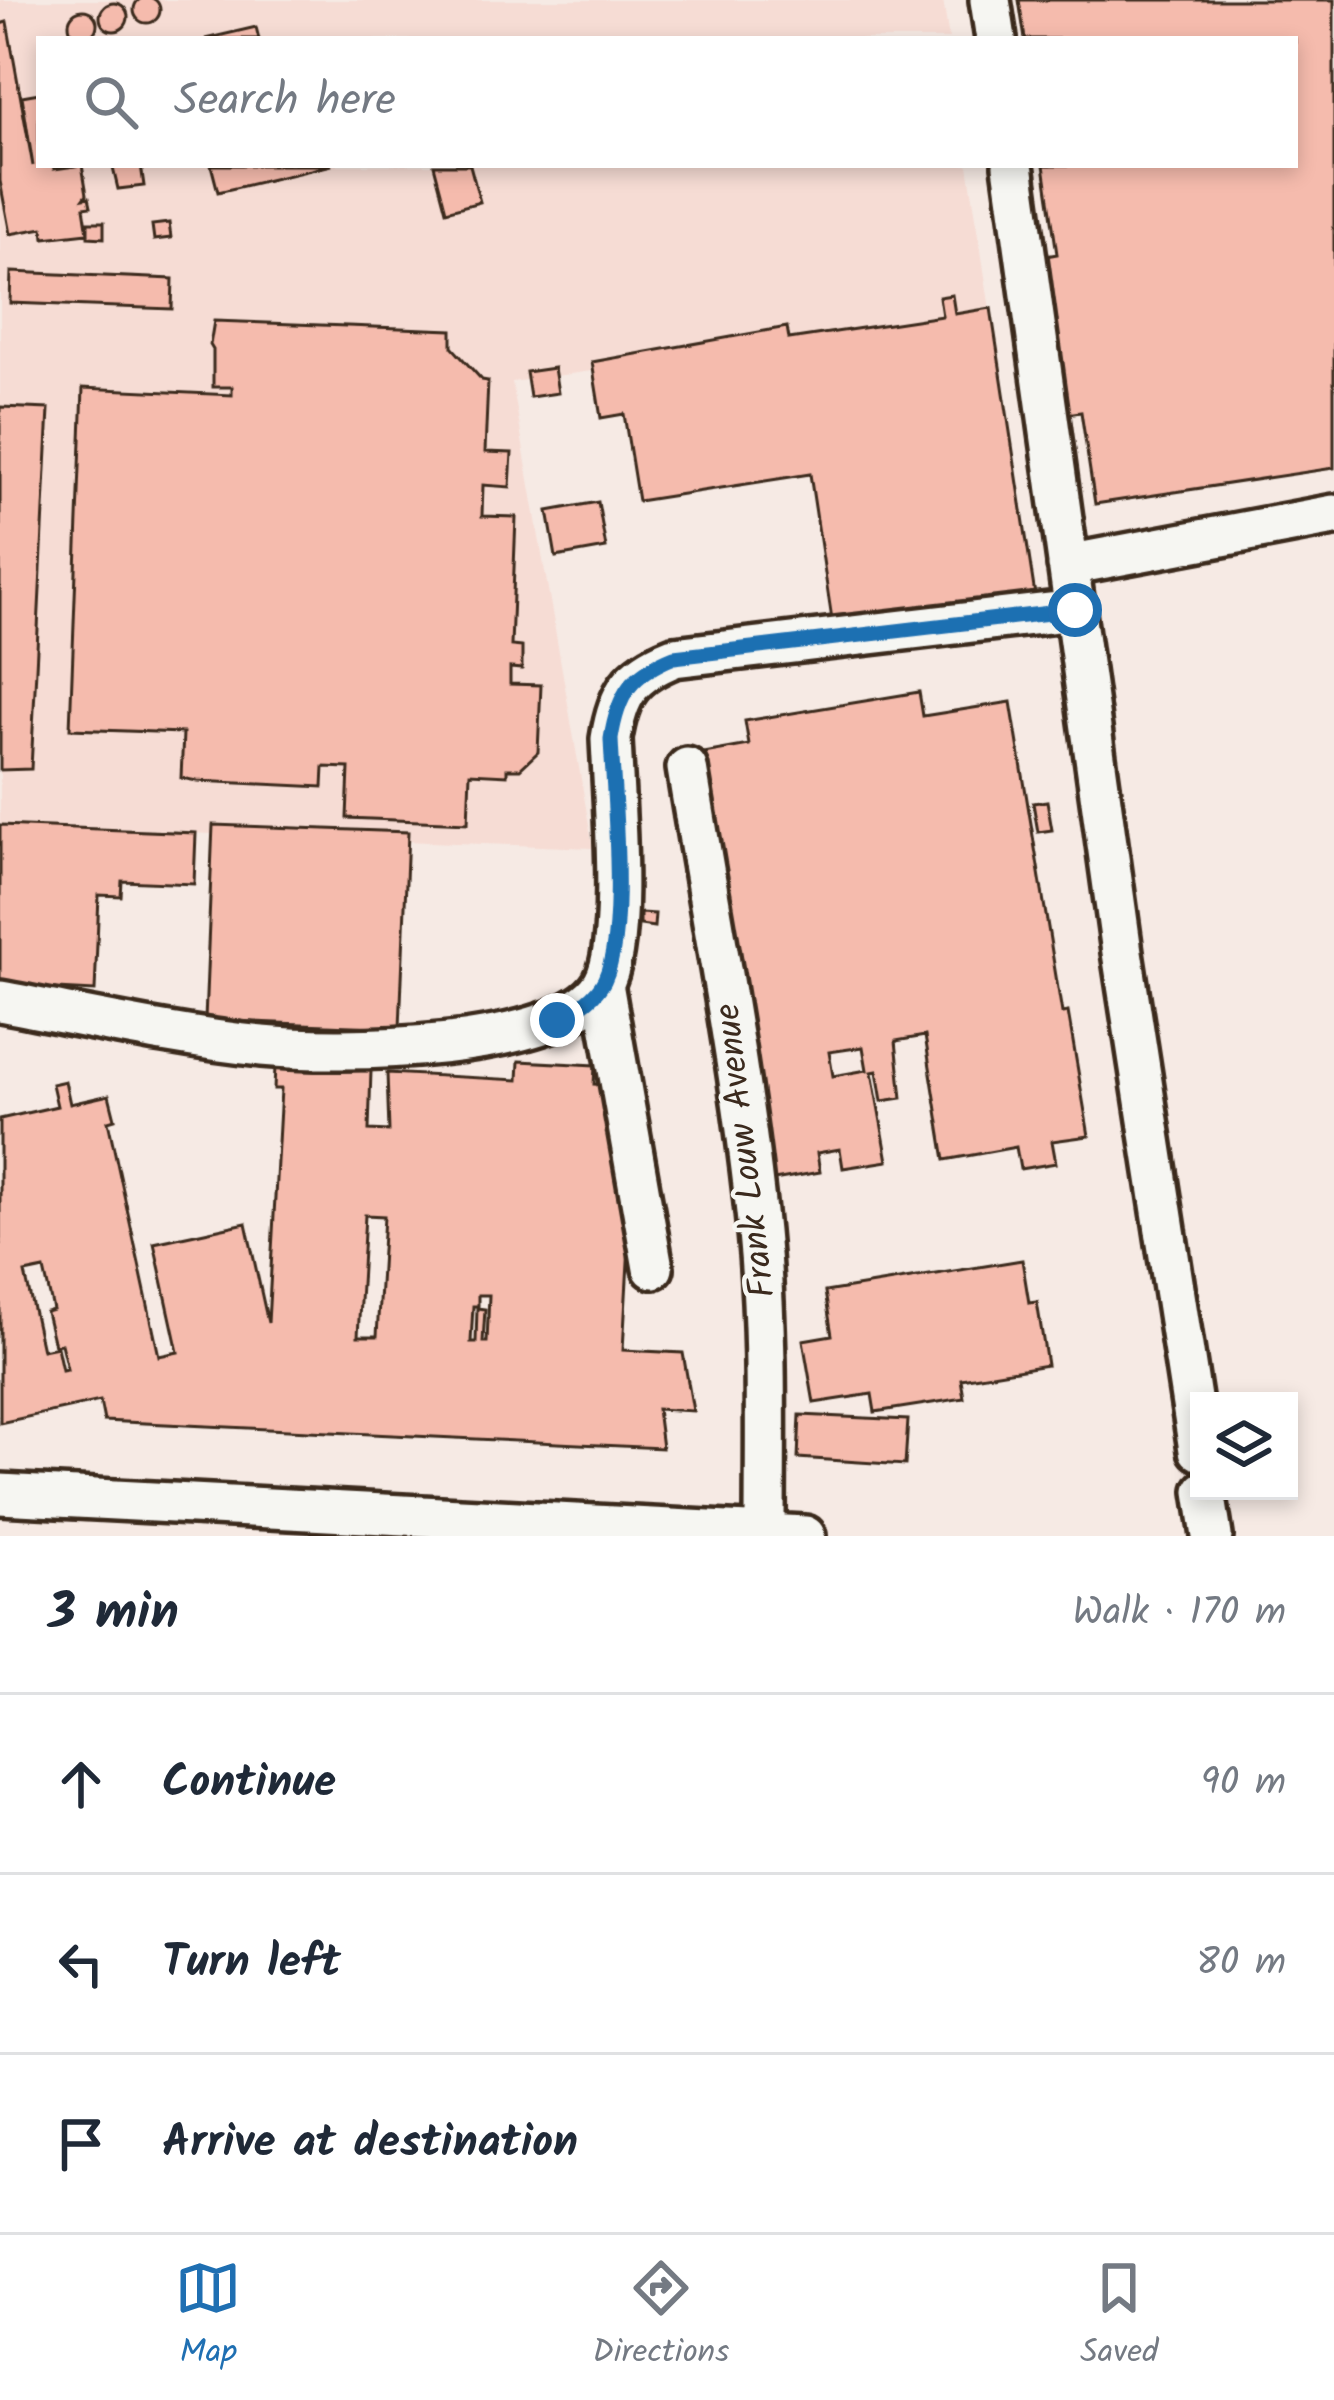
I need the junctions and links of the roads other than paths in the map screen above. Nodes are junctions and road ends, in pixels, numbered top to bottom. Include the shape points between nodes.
1 (990, 0) edge
2 (996, 36) edge
3 (1013, 168) edge
4 (1334, 515) edge
5 (1069, 565) junction
6 (1075, 610) junction
7 (686, 768) dead end
8 (603, 984) junction
9 (0, 1001) edge
10 (653, 1268) dead end
11 (1190, 1392) edge
12 (0, 1495) edge
13 (1207, 1500) edge
14 (765, 1535) edge
15 (805, 1536) edge
16 (1213, 1536) edge

1 - 2 street
3 - 5 street
4 - 5 street
5 - 6 street
6 - 8 street via 674,657 648,667 621,700 611,739 616,938
6 - 11 street
7 - 14 street, Frank Louw Avenue via 758,1236
8 - 9 street via 557,1020 474,1041 378,1048 263,1046
8 - 10 street
12 - 14 street
13 - 16 street
14 - 15 street

